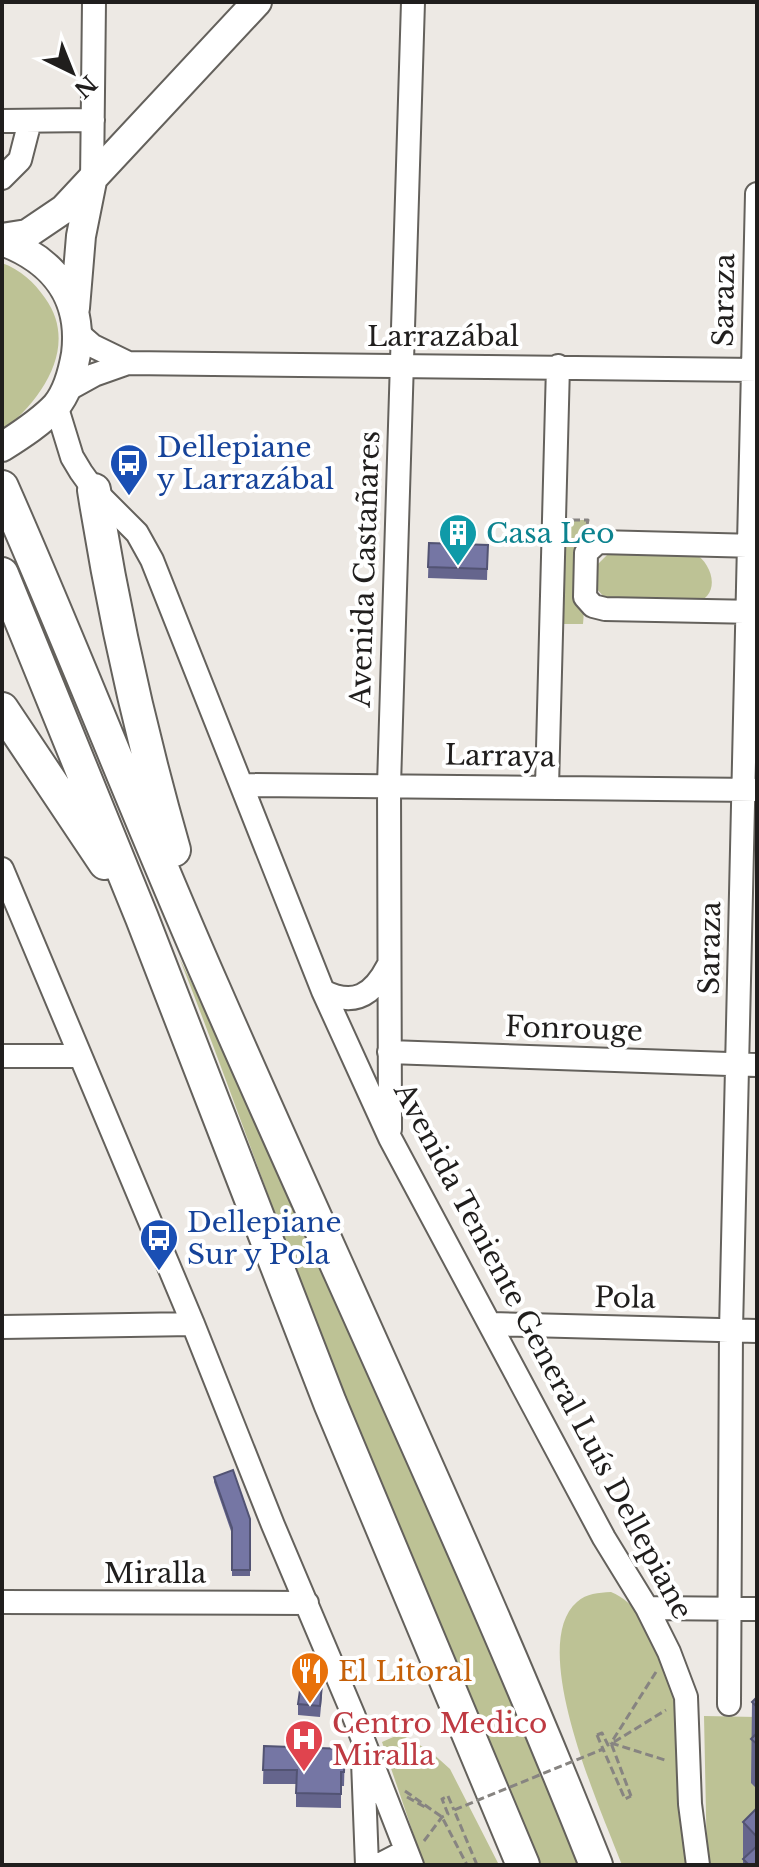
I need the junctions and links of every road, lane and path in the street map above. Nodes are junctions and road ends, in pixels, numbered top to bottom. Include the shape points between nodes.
1 (94, 2) edge
2 (257, 2) edge
3 (413, 2) edge
4 (93, 120) junction
5 (2, 121) edge
6 (30, 121) junction
7 (2, 178) edge
8 (92, 181) junction
9 (757, 194) edge
10 (2, 240) edge
11 (77, 321) junction
12 (128, 363) junction
13 (400, 365) junction
14 (558, 366) junction
15 (755, 370) edge
16 (61, 398) junction
17 (2, 447) edge
18 (2, 487) edge
19 (94, 490) junction
20 (753, 546) edge
21 (2, 574) edge
22 (752, 612) edge
23 (2, 709) edge
24 (242, 785) junction
25 (389, 785) junction
26 (547, 787) junction
27 (750, 790) edge
28 (2, 869) edge
29 (142, 918) junction
30 (388, 965) junction
31 (212, 986) junction
32 (323, 991) junction
33 (389, 1052) junction
34 (2, 1056) edge
35 (78, 1056) junction
36 (747, 1065) edge
37 (390, 1138) junction
38 (193, 1324) junction
39 (491, 1324) junction
40 (2, 1327) edge
41 (731, 1330) junction
42 (757, 1331) edge
43 (2, 1602) edge
44 (307, 1603) junction
45 (647, 1608) junction
46 (729, 1609) junction
47 (757, 1609) edge
48 (669, 1652) junction
49 (686, 1697) junction
50 (729, 1704) dead end
51 (362, 1736) junction
52 (611, 1743) junction
53 (603, 1749) junction
54 (689, 1767) junction
55 (375, 1774) junction
56 (454, 1810) junction
57 (442, 1817) junction
58 (410, 1859) edge
59 (367, 1865) edge
60 (379, 1865) edge
61 (467, 1865) edge
62 (477, 1865) edge
63 (523, 1865) edge
64 (596, 1865) edge
65 (698, 1865) edge

1 - 4 street
2 - 8 main road
3 - 13 street, Avenida Castañares
4 - 6 street
4 - 8 street
5 - 6 street
6 - 7 street via 20,160
8 - 10 main road via 47,223
8 - 11 main road via 81,236
9 - 15 street, Saraza
10 - 11 main road via 43,263 61,283
11 - 12 street, Larrazábal via 102,351
11 - 16 main road via 74,365
12 - 13 street, Larrazábal
12 - 16 street, Larrazábal via 94,375
13 - 14 street, Larrazábal
13 - 25 street, Avenida Castañares
14 - 15 street, Larrazábal
14 - 26 street
15 - 20 street, Saraza
16 - 17 main road
16 - 19 street, Avenida Teniente General Luís Dellepiane via 72,457
18 - 31 highway
19 - 24 street, Avenida Teniente General Luís Dellepiane via 137,533 152,560
19 - 31 highway via 109,589 154,781
20 - 22 street, Saraza
20 - 22 street via 606,540 586,553 585,597 605,609
21 - 29 highway
22 - 27 street, Saraza
23 - 29 highway
24 - 25 street, Larraya
24 - 32 street, Avenida Teniente General Luís Dellepiane
25 - 26 street, Larraya
25 - 30 street, Avenida Castañares
26 - 27 street, Larraya
27 - 36 street, Saraza
28 - 35 street
29 - 63 highway via 330,1403
30 - 32 street via 362,996 349,999
30 - 33 street, Avenida Castañares
31 - 64 highway via 390,1379
32 - 37 street, Avenida Teniente General Luís Dellepiane
33 - 36 street, Fonrouge
33 - 37 street, Avenida Castañares
34 - 35 street
35 - 38 street
36 - 41 street, Saraza
37 - 39 street, Avenida Teniente General Luís Dellepiane
38 - 40 street
38 - 44 street
39 - 41 street, Pola
39 - 45 street, Avenida Teniente General Luís Dellepiane
41 - 42 street, Pola
41 - 46 street, Saraza
43 - 44 street, Miralla
44 - 51 street
45 - 46 street
45 - 48 street, Avenida Teniente General Luís Dellepiane
46 - 47 street
46 - 50 street, Saraza
48 - 49 street, Avenida Teniente General Luís Dellepiane
48 - 52 path
49 - 52 path
49 - 54 street, Avenida Teniente General Luís Dellepiane
51 - 55 street
51 - 59 street
52 - 53 path via 602,1733 597,1735
52 - 53 path, bridge via 631,1796 625,1799
52 - 54 path
53 - 56 path, bridge
54 - 65 street, Avenida Teniente General Luís Dellepiane
55 - 57 path
55 - 57 path
55 - 58 street
56 - 57 path via 448,1796 442,1799 448,1814
56 - 62 path, bridge
57 - 58 path
57 - 61 path
58 - 60 street

